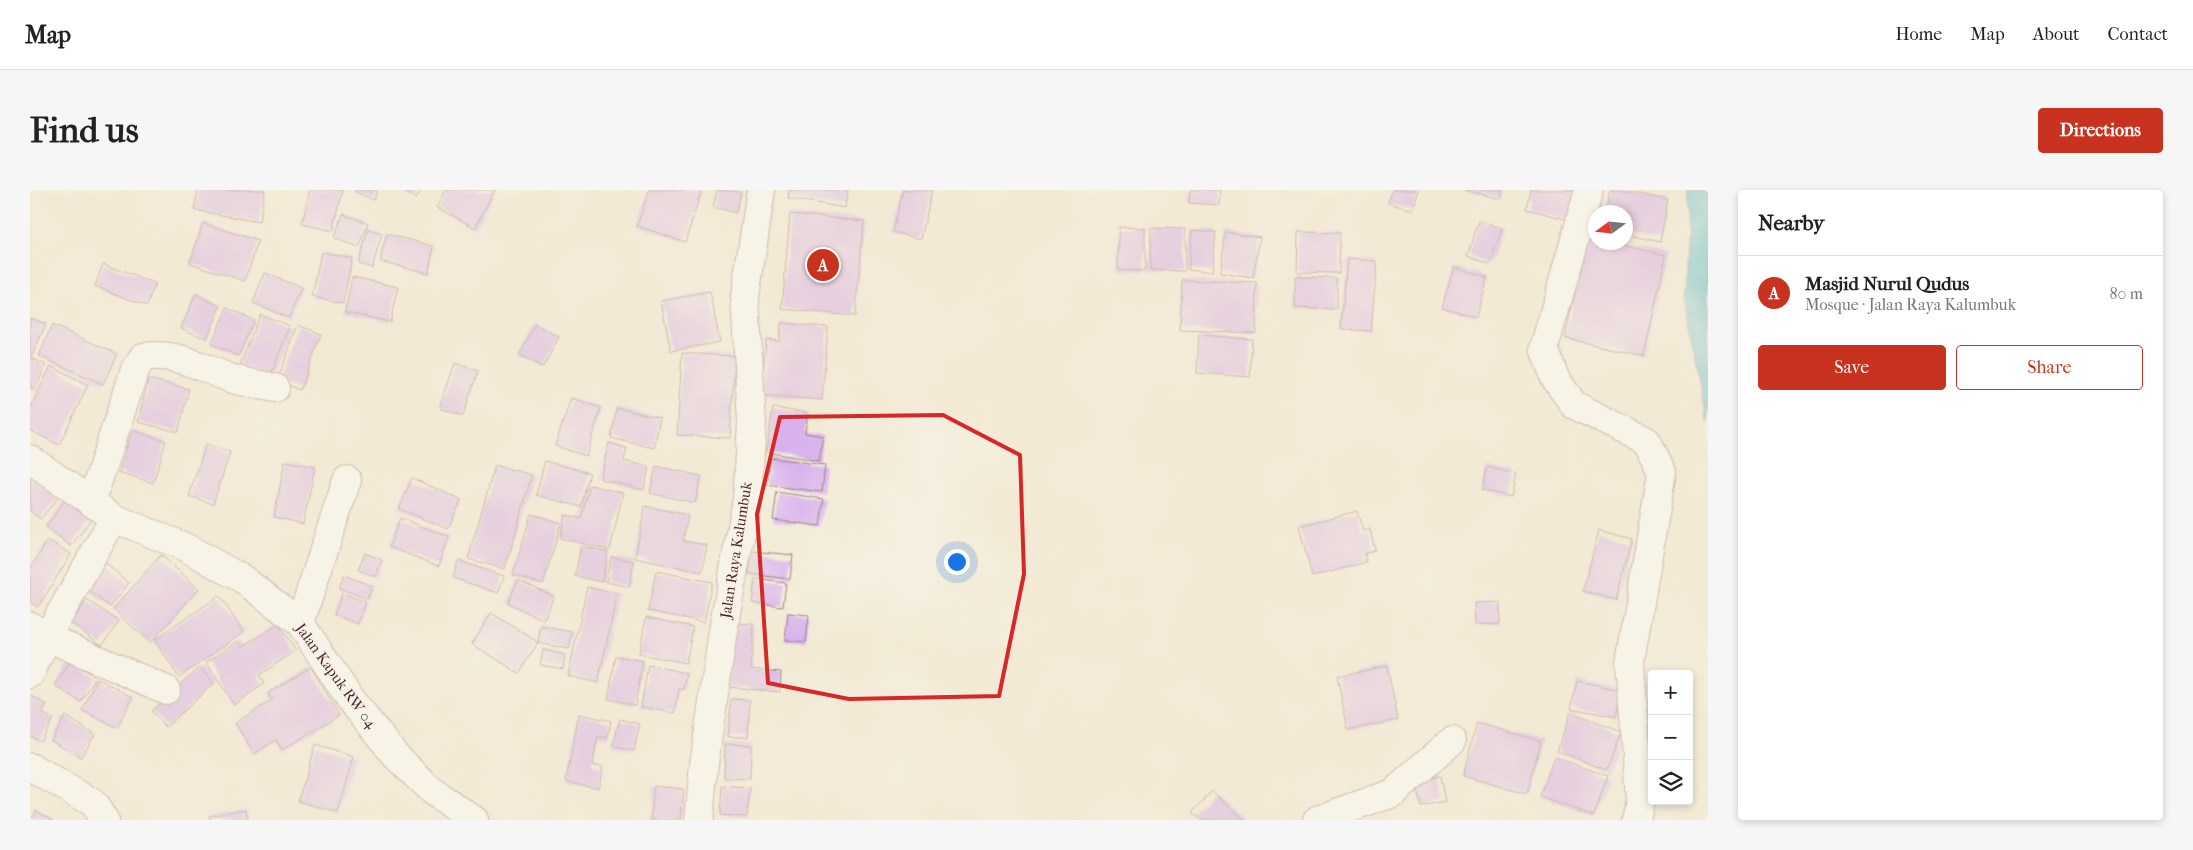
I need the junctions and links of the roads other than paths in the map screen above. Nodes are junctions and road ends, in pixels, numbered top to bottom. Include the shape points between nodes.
1 (761, 190) edge
2 (1588, 190) edge
3 (275, 388) dead end
4 (30, 459) edge
5 (346, 480) dead end
6 (91, 502) junction
7 (114, 518) junction
8 (300, 623) junction
9 (38, 632) edge
10 (30, 674) edge
11 (166, 690) dead end
12 (1452, 741) dead end
13 (30, 767) edge
14 (104, 820) edge
15 (474, 820) edge
16 (699, 820) edge
17 (1317, 820) edge
18 (1636, 820) edge

1 - 16 street, Jalan Raya Kalumbuk via 745,297 752,423 747,499 724,624
2 - 18 street via 1544,348 1555,378 1574,405 1647,441 1662,472 1630,662 1640,800
3 - 6 street via 232,378 197,363 161,354 144,357 135,370
4 - 6 street, Jalan Kapuk RW 04
5 - 8 street
6 - 7 street, Jalan Kapuk RW 04
7 - 8 street, Jalan Kapuk RW 04 via 187,548 244,580
7 - 9 street
8 - 15 street, Jalan Kapuk RW 04 via 350,699 396,756 433,792
9 - 10 street
9 - 11 street
12 - 17 street via 1393,793
13 - 14 street via 93,803

